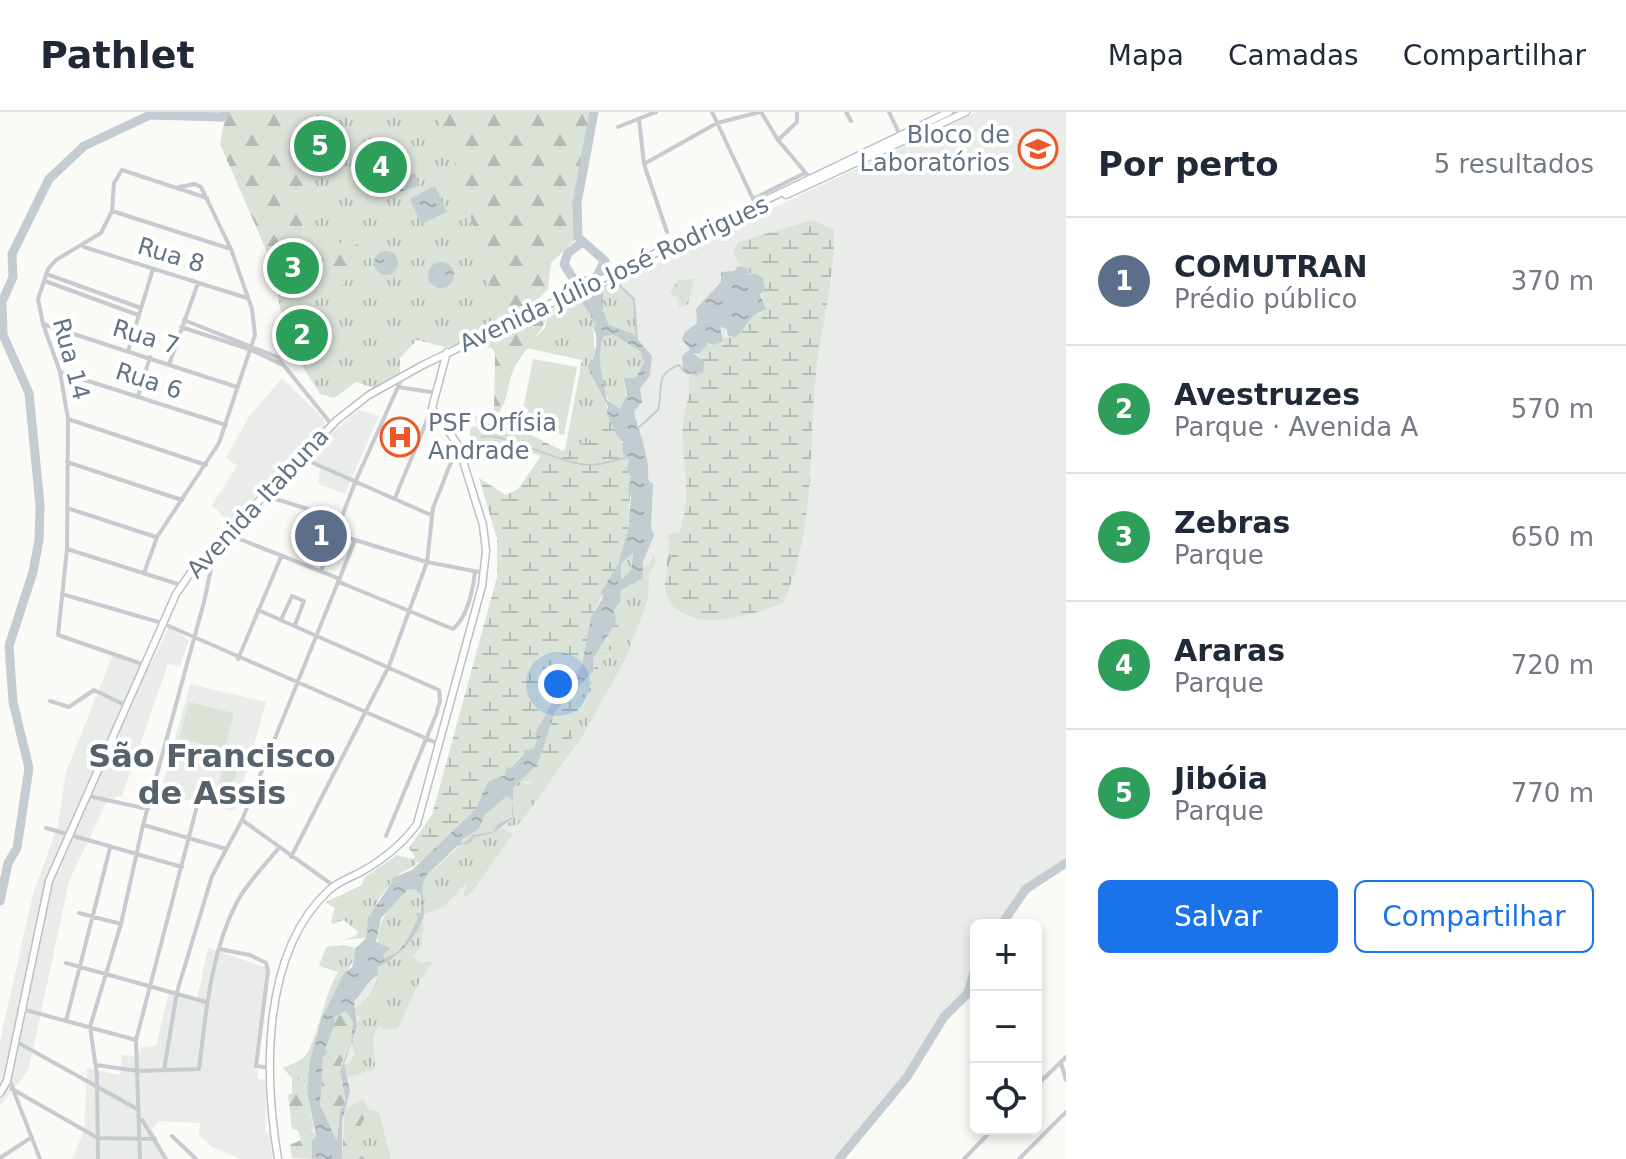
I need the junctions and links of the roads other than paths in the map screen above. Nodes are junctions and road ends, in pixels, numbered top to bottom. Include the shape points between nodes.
1 (656, 112) edge
2 (712, 112) edge
3 (761, 112) edge
4 (797, 112) edge
5 (846, 112) edge
6 (889, 112) edge
7 (949, 112) edge
8 (966, 112) edge
9 (639, 119) junction
10 (851, 121) dead end
11 (717, 123) junction
12 (618, 127) dead end
13 (900, 135) junction
14 (778, 140) junction
15 (644, 164) junction
16 (806, 176) junction
17 (177, 188) junction
18 (782, 195) junction
19 (207, 198) junction
20 (112, 211) junction
21 (667, 232) dead end
22 (82, 246) junction
23 (231, 249) junction
24 (153, 269) junction
25 (49, 275) junction
26 (45, 281) junction
27 (198, 283) junction
28 (91, 292) junction
29 (89, 299) junction
30 (249, 299) junction
31 (141, 308) junction
32 (138, 315) junction
33 (184, 320) junction
34 (43, 324) junction
35 (181, 327) junction
36 (250, 346) junction
37 (128, 351) junction
38 (447, 352) junction
39 (150, 357) junction
40 (170, 362) junction
41 (60, 372) junction
42 (403, 376) junction
43 (237, 387) junction
44 (398, 387) junction
45 (437, 393) junction
46 (138, 396) junction
47 (432, 408) junction
48 (68, 419) junction
49 (226, 425) junction
50 (332, 425) junction
51 (458, 445) junction
52 (300, 457) junction
53 (67, 462) junction
54 (206, 465) junction
55 (356, 480) junction
56 (263, 495) junction
57 (395, 498) junction
58 (182, 500) junction
59 (67, 508) junction
60 (431, 515) junction
61 (340, 519) junction
62 (227, 534) junction
63 (336, 534) junction
64 (157, 537) junction
65 (355, 540) junction
66 (67, 549) junction
67 (209, 553) junction
68 (281, 557) junction
69 (427, 562) junction
70 (321, 571) junction
71 (475, 571) junction
72 (144, 573) junction
73 (484, 573) junction
74 (339, 580) junction
75 (181, 585) junction
76 (62, 594) junction
77 (258, 610) junction
78 (410, 614) junction
79 (281, 620) junction
80 (162, 623) junction
81 (294, 626) junction
82 (318, 636) junction
83 (193, 639) junction
84 (238, 659) junction
85 (142, 664) junction
86 (389, 666) junction
87 (298, 685) junction
88 (50, 701) dead end
89 (125, 705) junction
90 (363, 714) junction
91 (426, 739) junction
92 (441, 745) junction
93 (85, 795) junction
94 (197, 806) dead end
95 (148, 809) junction
96 (242, 820) junction
97 (143, 825) junction
98 (46, 828) dead end
99 (69, 836) junction
100 (386, 836) dead end
101 (188, 839) junction
102 (110, 848) junction
103 (226, 849) junction
104 (278, 849) junction
105 (136, 855) junction
106 (291, 857) junction
107 (182, 867) junction
108 (334, 886) junction
109 (79, 913) dead end
110 (93, 917) junction
111 (121, 924) junction
112 (219, 949) junction
113 (66, 963) dead end
114 (80, 968) junction
115 (105, 976) junction
116 (149, 987) junction
117 (177, 992) junction
118 (207, 1002) junction
119 (22, 1009) junction
120 (66, 1021) junction
121 (90, 1027) junction
122 (136, 1040) junction
123 (15, 1041) junction
124 (1066, 1057) edge
125 (1061, 1062) junction
126 (96, 1065) junction
127 (271, 1068) junction
128 (164, 1070) junction
129 (138, 1071) junction
130 (7, 1076) junction
131 (1042, 1080) edge
132 (1066, 1080) edge
133 (12, 1089) junction
134 (98, 1089) junction
135 (0, 1093) edge
136 (140, 1111) junction
137 (1066, 1112) edge
138 (140, 1118) junction
139 (987, 1135) edge
140 (172, 1136) dead end
141 (32, 1137) junction
142 (98, 1138) junction
143 (155, 1139) junction
144 (140, 1141) junction
145 (0, 1158) edge
146 (40, 1159) edge
147 (98, 1159) edge
148 (140, 1159) edge
149 (166, 1159) edge
150 (196, 1159) edge
151 (278, 1159) edge
152 (964, 1159) edge
153 (1019, 1159) edge

1 - 9 street
2 - 11 street
3 - 11 street
3 - 14 street
4 - 14 street via 797,122
5 - 10 street
6 - 13 street
7 - 13 main road, Avenida Júlio José Rodrigues
8 - 18 main road, Avenida Júlio José Rodrigues
9 - 12 street
9 - 15 street
11 - 15 street
11 - 16 street via 753,199
13 - 16 main road, Avenida Júlio José Rodrigues
14 - 16 street
15 - 21 street
16 - 18 main road, Avenida Júlio José Rodrigues
17 - 19 street, Rua 14
17 - 19 street via 199,184
17 - 20 street, Rua 14 via 122,170 111,190
18 - 38 main road, Avenida Júlio José Rodrigues
19 - 23 street
20 - 22 street, Rua 14 via 101,233
20 - 23 street
22 - 24 street, Rua 8
22 - 25 street, Rua 14 via 56,260
23 - 30 street
24 - 27 street, Rua 8
24 - 31 street
25 - 26 street, Rua 14
25 - 28 street
26 - 29 street
26 - 34 street, Rua 14 via 38,299
27 - 30 street, Rua 8
27 - 33 street
28 - 29 street
28 - 31 street
29 - 32 street
30 - 36 street via 255,321
31 - 32 street
32 - 37 street
33 - 35 street
33 - 36 street
34 - 37 street, Rua 7
34 - 41 street, Rua 14
35 - 36 street
35 - 40 street
36 - 43 street
36 - 50 street via 274,355
37 - 39 street, Rua 7
38 - 42 main road, Avenida Itabuna
38 - 45 main road
39 - 40 street, Rua 7
39 - 46 street
40 - 43 street, Rua 7
41 - 46 street, Rua 6
41 - 48 street, Rua 14
42 - 44 street
42 - 50 main road, Avenida Itabuna
43 - 49 street
44 - 45 street
44 - 55 street
45 - 47 main road
46 - 49 street, Rua 6
47 - 51 main road
47 - 57 street
48 - 53 street, Rua 14
48 - 54 street
49 - 54 street
50 - 52 main road, Avenida Itabuna
51 - 60 street
51 - 73 main road via 485,536
52 - 55 street
52 - 56 main road, Avenida Itabuna
53 - 58 street
53 - 59 street, Rua 14
54 - 58 street
55 - 57 street
55 - 61 street
56 - 61 street
56 - 62 main road, Avenida Itabuna
57 - 60 street
58 - 64 street
59 - 64 street
59 - 66 street, Rua 14
60 - 69 street
61 - 63 street
62 - 67 main road, Avenida Itabuna
62 - 68 street
63 - 65 street
63 - 70 street
64 - 72 street
65 - 69 street
65 - 74 street
66 - 72 street
66 - 76 street, Rua 14
67 - 75 main road, Avenida Itabuna
67 - 83 street via 211,574
68 - 70 street
68 - 77 street
69 - 71 street
69 - 78 street
70 - 74 street
71 - 73 street
71 - 78 street via 453,629
72 - 75 street
73 - 92 main road
74 - 78 street
74 - 82 street
75 - 80 main road, Avenida Itabuna
76 - 80 street
76 - 85 street, Rua 14 via 58,635
77 - 79 street
77 - 84 street
78 - 86 street
79 - 81 street
79 - 81 street via 292,596 304,601
80 - 83 street
80 - 85 main road, Avenida Itabuna
81 - 82 street
82 - 86 street
82 - 87 street
83 - 84 street
83 - 95 street
84 - 87 street
85 - 89 main road, Avenida Itabuna
86 - 90 street
86 - 91 street via 440,693
87 - 90 street
87 - 96 street
88 - 89 street via 69,707 94,690
89 - 93 main road, Avenida Itabuna
90 - 91 street
90 - 106 street
91 - 92 street
91 - 100 street
92 - 108 main road via 422,813 410,833 391,852
93 - 95 street
93 - 99 main road, Avenida Itabuna
94 - 101 street
95 - 97 street
96 - 103 street
96 - 104 street
97 - 101 street
97 - 105 street
98 - 99 street
99 - 102 street
99 - 119 main road, Avenida Itabuna via 45,894
101 - 103 street
101 - 107 street
102 - 105 street
102 - 110 street
103 - 117 street via 208,885
104 - 106 street
104 - 112 street via 237,902
105 - 107 street
105 - 111 street
106 - 108 street
107 - 116 street
108 - 127 main road via 306,919 276,985
109 - 110 street
110 - 111 street
110 - 114 street
111 - 115 street
112 - 118 street
112 - 127 street via 256,957 267,965 256,1066
113 - 114 street
114 - 115 street
114 - 120 street
115 - 116 street
115 - 121 street
116 - 117 street
116 - 122 street
117 - 118 street
117 - 128 street
118 - 128 street via 199,1069
119 - 120 street
119 - 123 main road, Avenida Itabuna
120 - 121 street
121 - 122 street
121 - 126 street
122 - 129 street
123 - 130 main road, Avenida Itabuna
123 - 134 street
124 - 125 street
125 - 131 street
125 - 132 street
126 - 129 street
126 - 134 street
127 - 151 main road
128 - 129 street
129 - 136 street
130 - 133 street
130 - 135 main road, Avenida Itabuna
133 - 141 street
133 - 142 street
134 - 136 street
134 - 142 street
136 - 138 street
137 - 153 street
138 - 143 street
138 - 144 street
139 - 152 street
140 - 150 street
141 - 145 street
141 - 146 street
142 - 144 street
142 - 147 street
143 - 144 street
143 - 149 street
144 - 148 street

